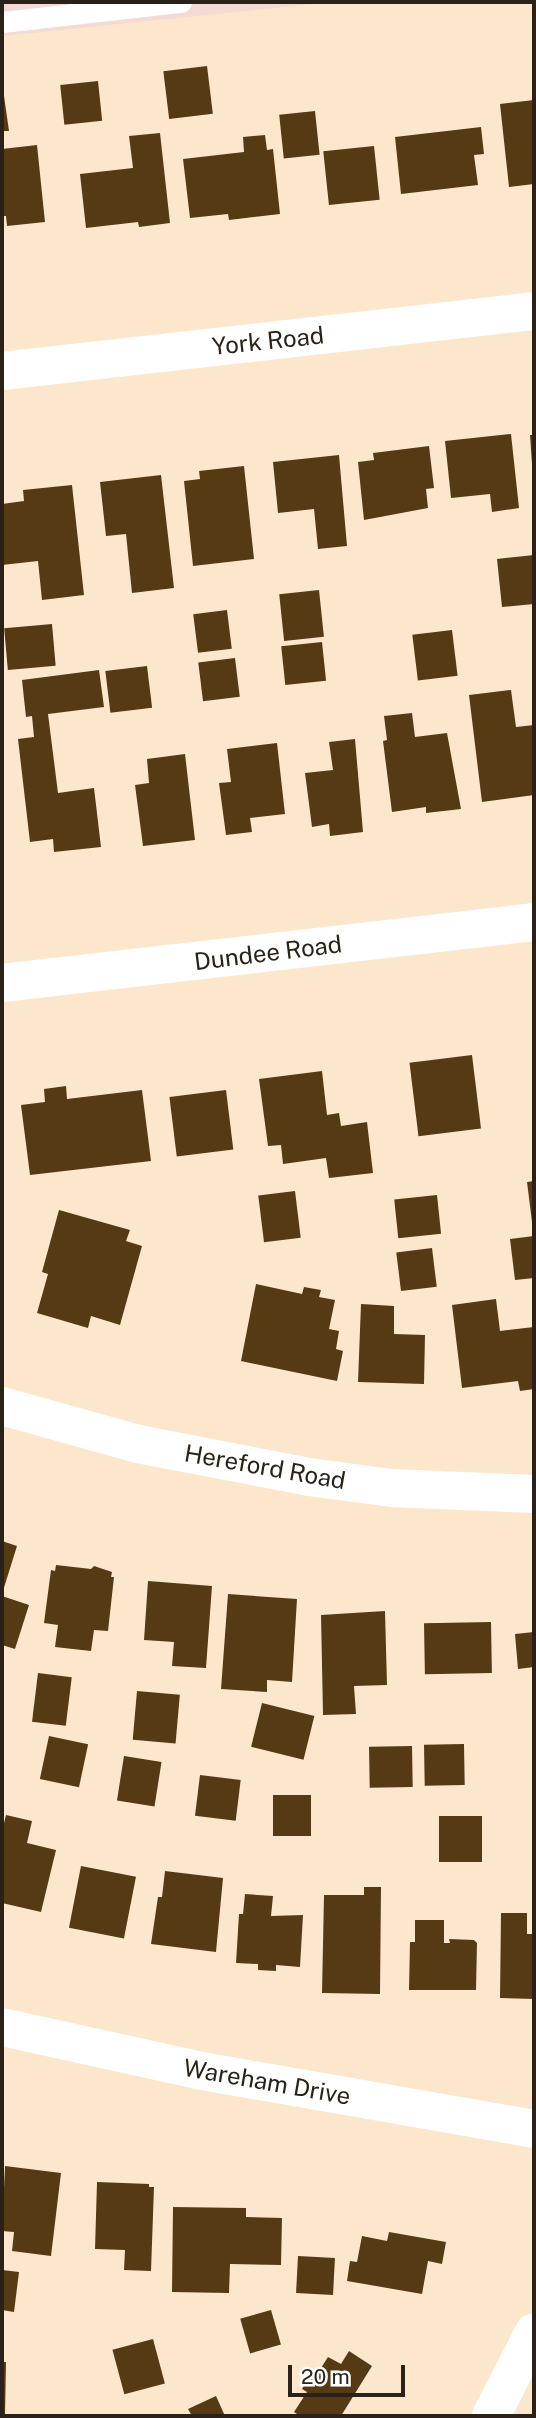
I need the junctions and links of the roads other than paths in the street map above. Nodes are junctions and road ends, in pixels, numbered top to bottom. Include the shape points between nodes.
1 (181, 2) edge
2 (2, 22) edge
3 (534, 312) edge
4 (2, 371) edge
5 (534, 922) edge
6 (2, 983) edge
7 (2, 1406) edge
8 (534, 1494) edge
9 (2, 2027) edge
10 (534, 2129) edge
11 (534, 2332) edge
12 (491, 2416) edge

1 - 2 lane
3 - 4 street, York Road
5 - 6 street, Dundee Road
7 - 8 street, Hereford Road via 138,1444 309,1477 392,1488
9 - 10 street, Wareham Drive via 202,2071
11 - 12 street

